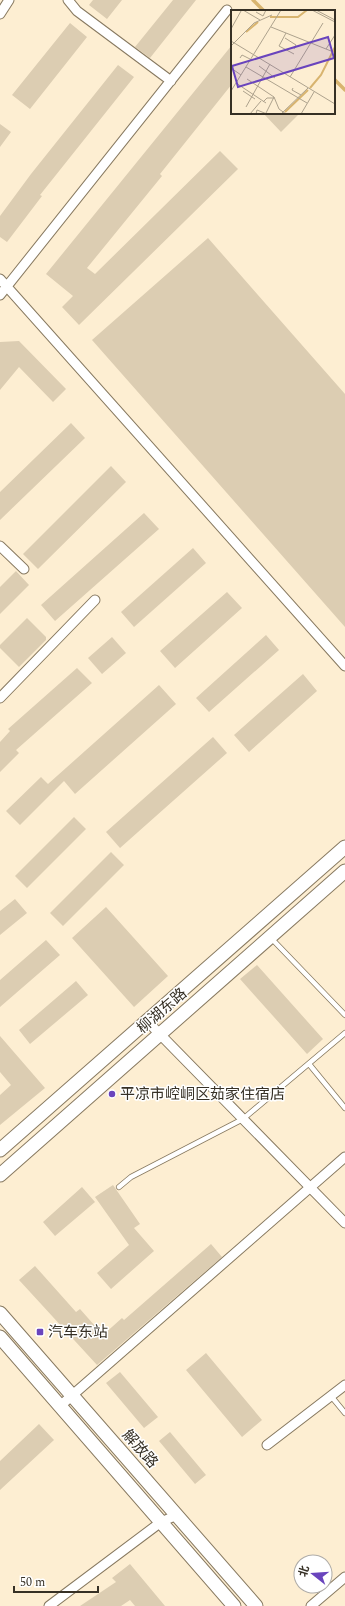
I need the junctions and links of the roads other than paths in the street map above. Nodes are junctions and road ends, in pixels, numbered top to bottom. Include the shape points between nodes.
1 (9, 0) edge
2 (68, 0) edge
3 (227, 10) dead end
4 (0, 14) edge
5 (171, 81) junction
6 (0, 280) edge
7 (7, 287) junction
8 (0, 295) edge
9 (0, 546) edge
10 (24, 569) dead end
11 (95, 600) dead end
12 (345, 666) edge
13 (0, 698) edge
14 (345, 847) edge
15 (345, 871) edge
16 (270, 937) junction
17 (345, 1015) edge
18 (147, 1021) junction
19 (345, 1033) edge
20 (159, 1035) junction
21 (309, 1064) junction
22 (345, 1108) edge
23 (243, 1119) junction
24 (0, 1150) edge
25 (345, 1157) edge
26 (0, 1175) edge
27 (119, 1187) dead end
28 (311, 1188) junction
29 (345, 1223) edge
30 (0, 1313) edge
31 (0, 1337) edge
32 (345, 1385) edge
33 (72, 1396) junction
34 (331, 1396) junction
35 (60, 1406) junction
36 (345, 1413) edge
37 (267, 1445) dead end
38 (177, 1515) junction
39 (161, 1522) junction
40 (345, 1577) edge
41 (50, 1606) edge
42 (234, 1606) edge
43 (256, 1606) edge
44 (311, 1606) edge

1 - 4 street
2 - 5 street via 77,11
3 - 5 street
5 - 7 street
6 - 7 street
7 - 8 street
7 - 12 street
9 - 10 street
11 - 13 street
14 - 18 main road, 柳湖东路
15 - 16 main road, 柳湖东路
16 - 17 lane
16 - 20 main road, 柳湖东路
18 - 20 street
18 - 24 main road, 柳湖东路
19 - 21 lane
20 - 23 street
20 - 26 main road, 柳湖东路
21 - 22 lane
21 - 23 lane
23 - 27 lane via 131,1177
23 - 28 street
25 - 28 street
28 - 29 street
28 - 33 street
30 - 33 main road, 解放路
31 - 35 main road
32 - 34 street
33 - 35 street
33 - 38 main road, 解放路
34 - 36 lane
34 - 37 street
35 - 39 main road
38 - 39 street
38 - 43 main road, 解放路
39 - 41 street
39 - 42 main road
40 - 44 street

